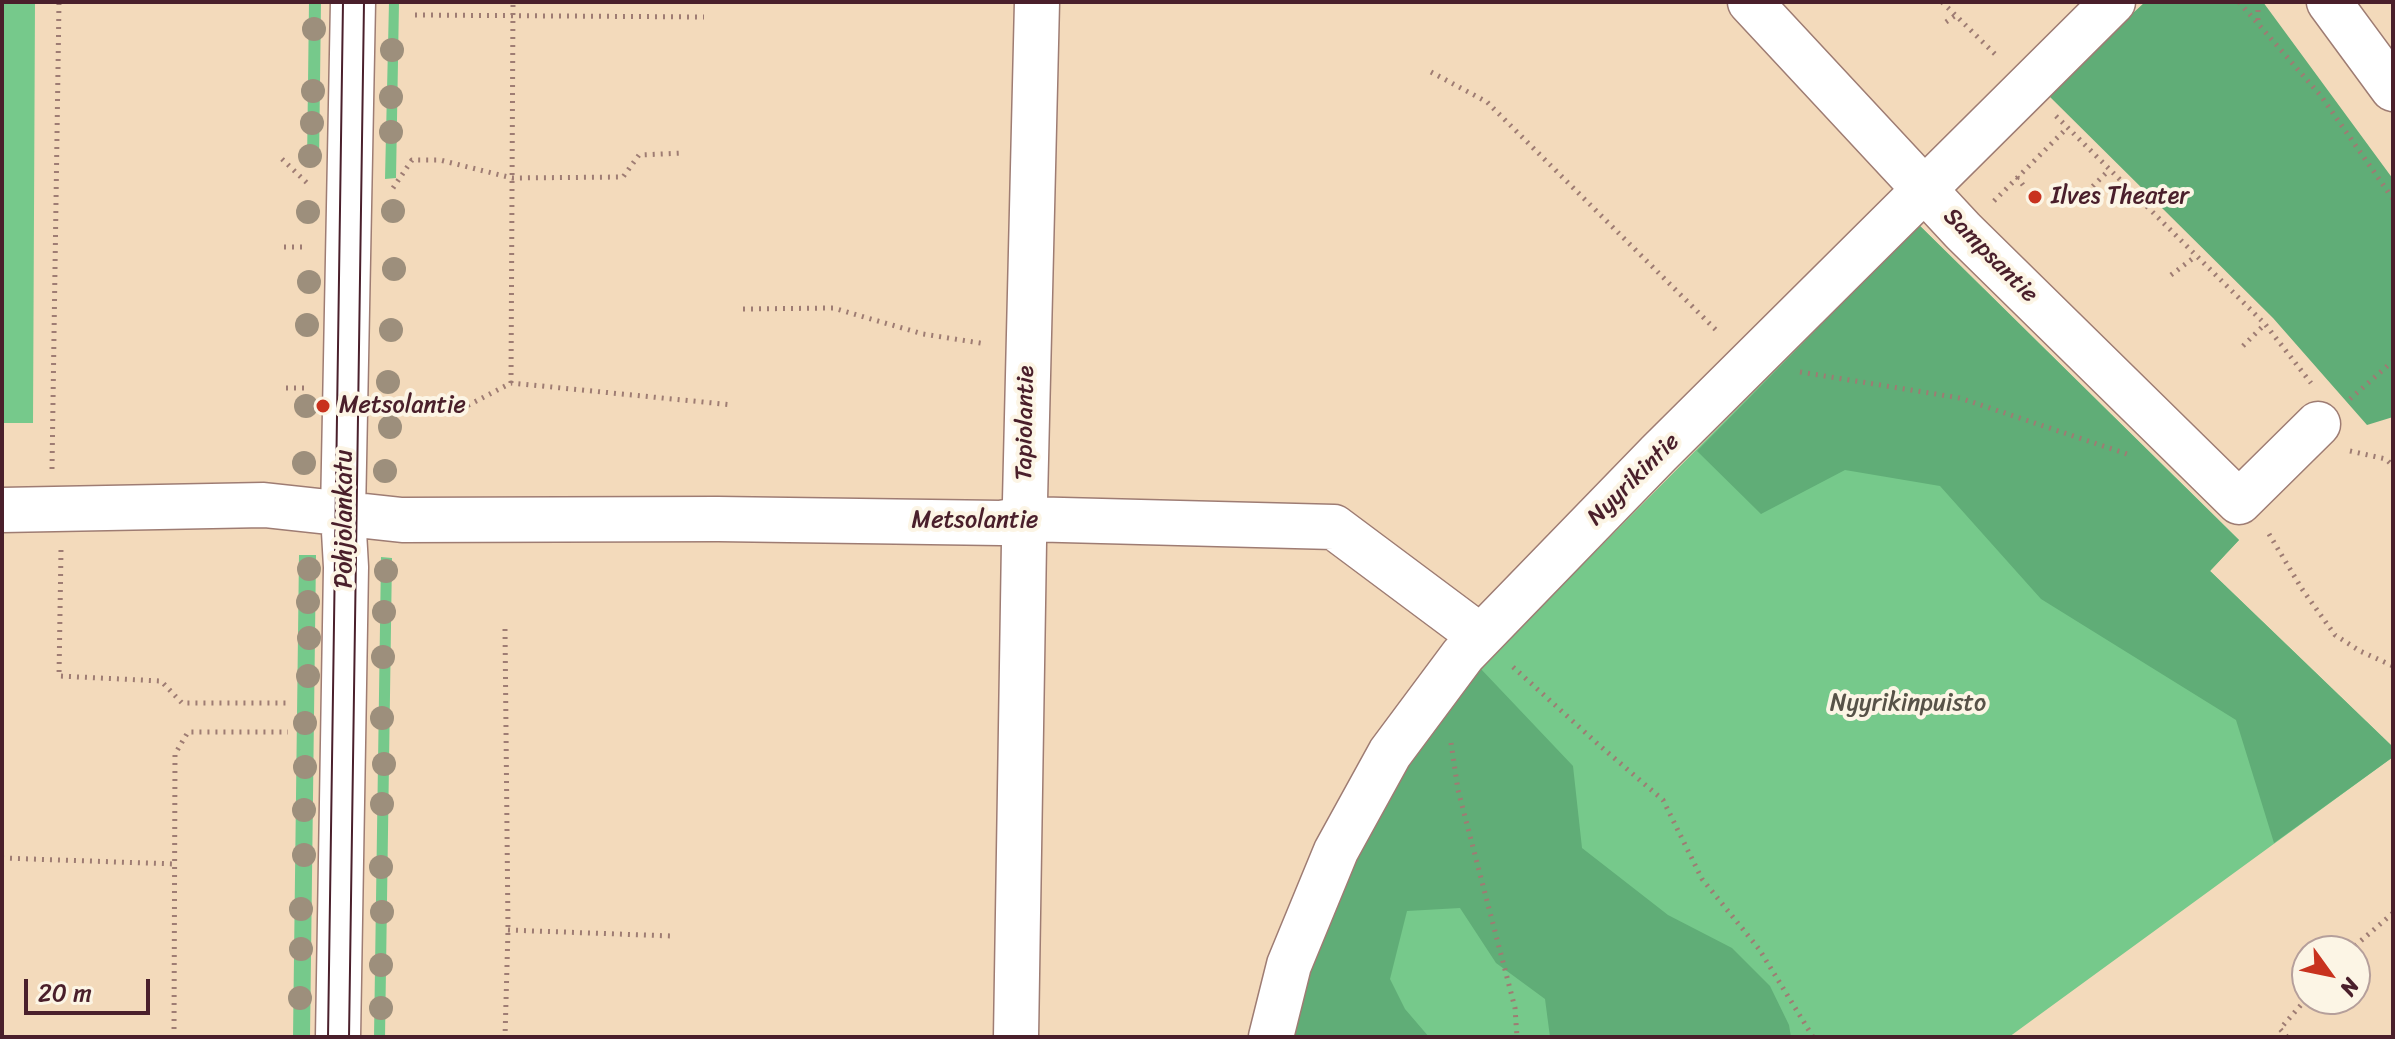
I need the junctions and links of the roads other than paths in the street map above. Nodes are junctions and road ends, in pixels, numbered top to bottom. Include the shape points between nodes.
1 (353, 2) edge
2 (1037, 2) edge
3 (1750, 2) edge
4 (2113, 2) edge
5 (2329, 2) edge
6 (2393, 89) edge
7 (1925, 189) junction
8 (2316, 406) road end
9 (2, 510) edge
10 (343, 514) junction
11 (1024, 519) junction
12 (1480, 636) junction
13 (338, 1037) edge
14 (1016, 1037) edge
15 (1271, 1037) edge

1 - 10 street, Pohjolankatu
2 - 11 street, Tapiolantie
3 - 7 street, Sampsantie
4 - 7 street, Nyyrikintie
5 - 6 street
7 - 8 street, Sampsantie via 2239,502
7 - 12 street, Nyyrikintie
9 - 10 street, Metsolantie via 264,505
10 - 11 street, Metsolantie via 402,520
10 - 13 street, Pohjolankatu
11 - 12 street, Metsolantie via 1334,527
11 - 14 street, Tapiolantie
12 - 15 street, Nyyrikintie via 1390,753 1336,851 1289,965

